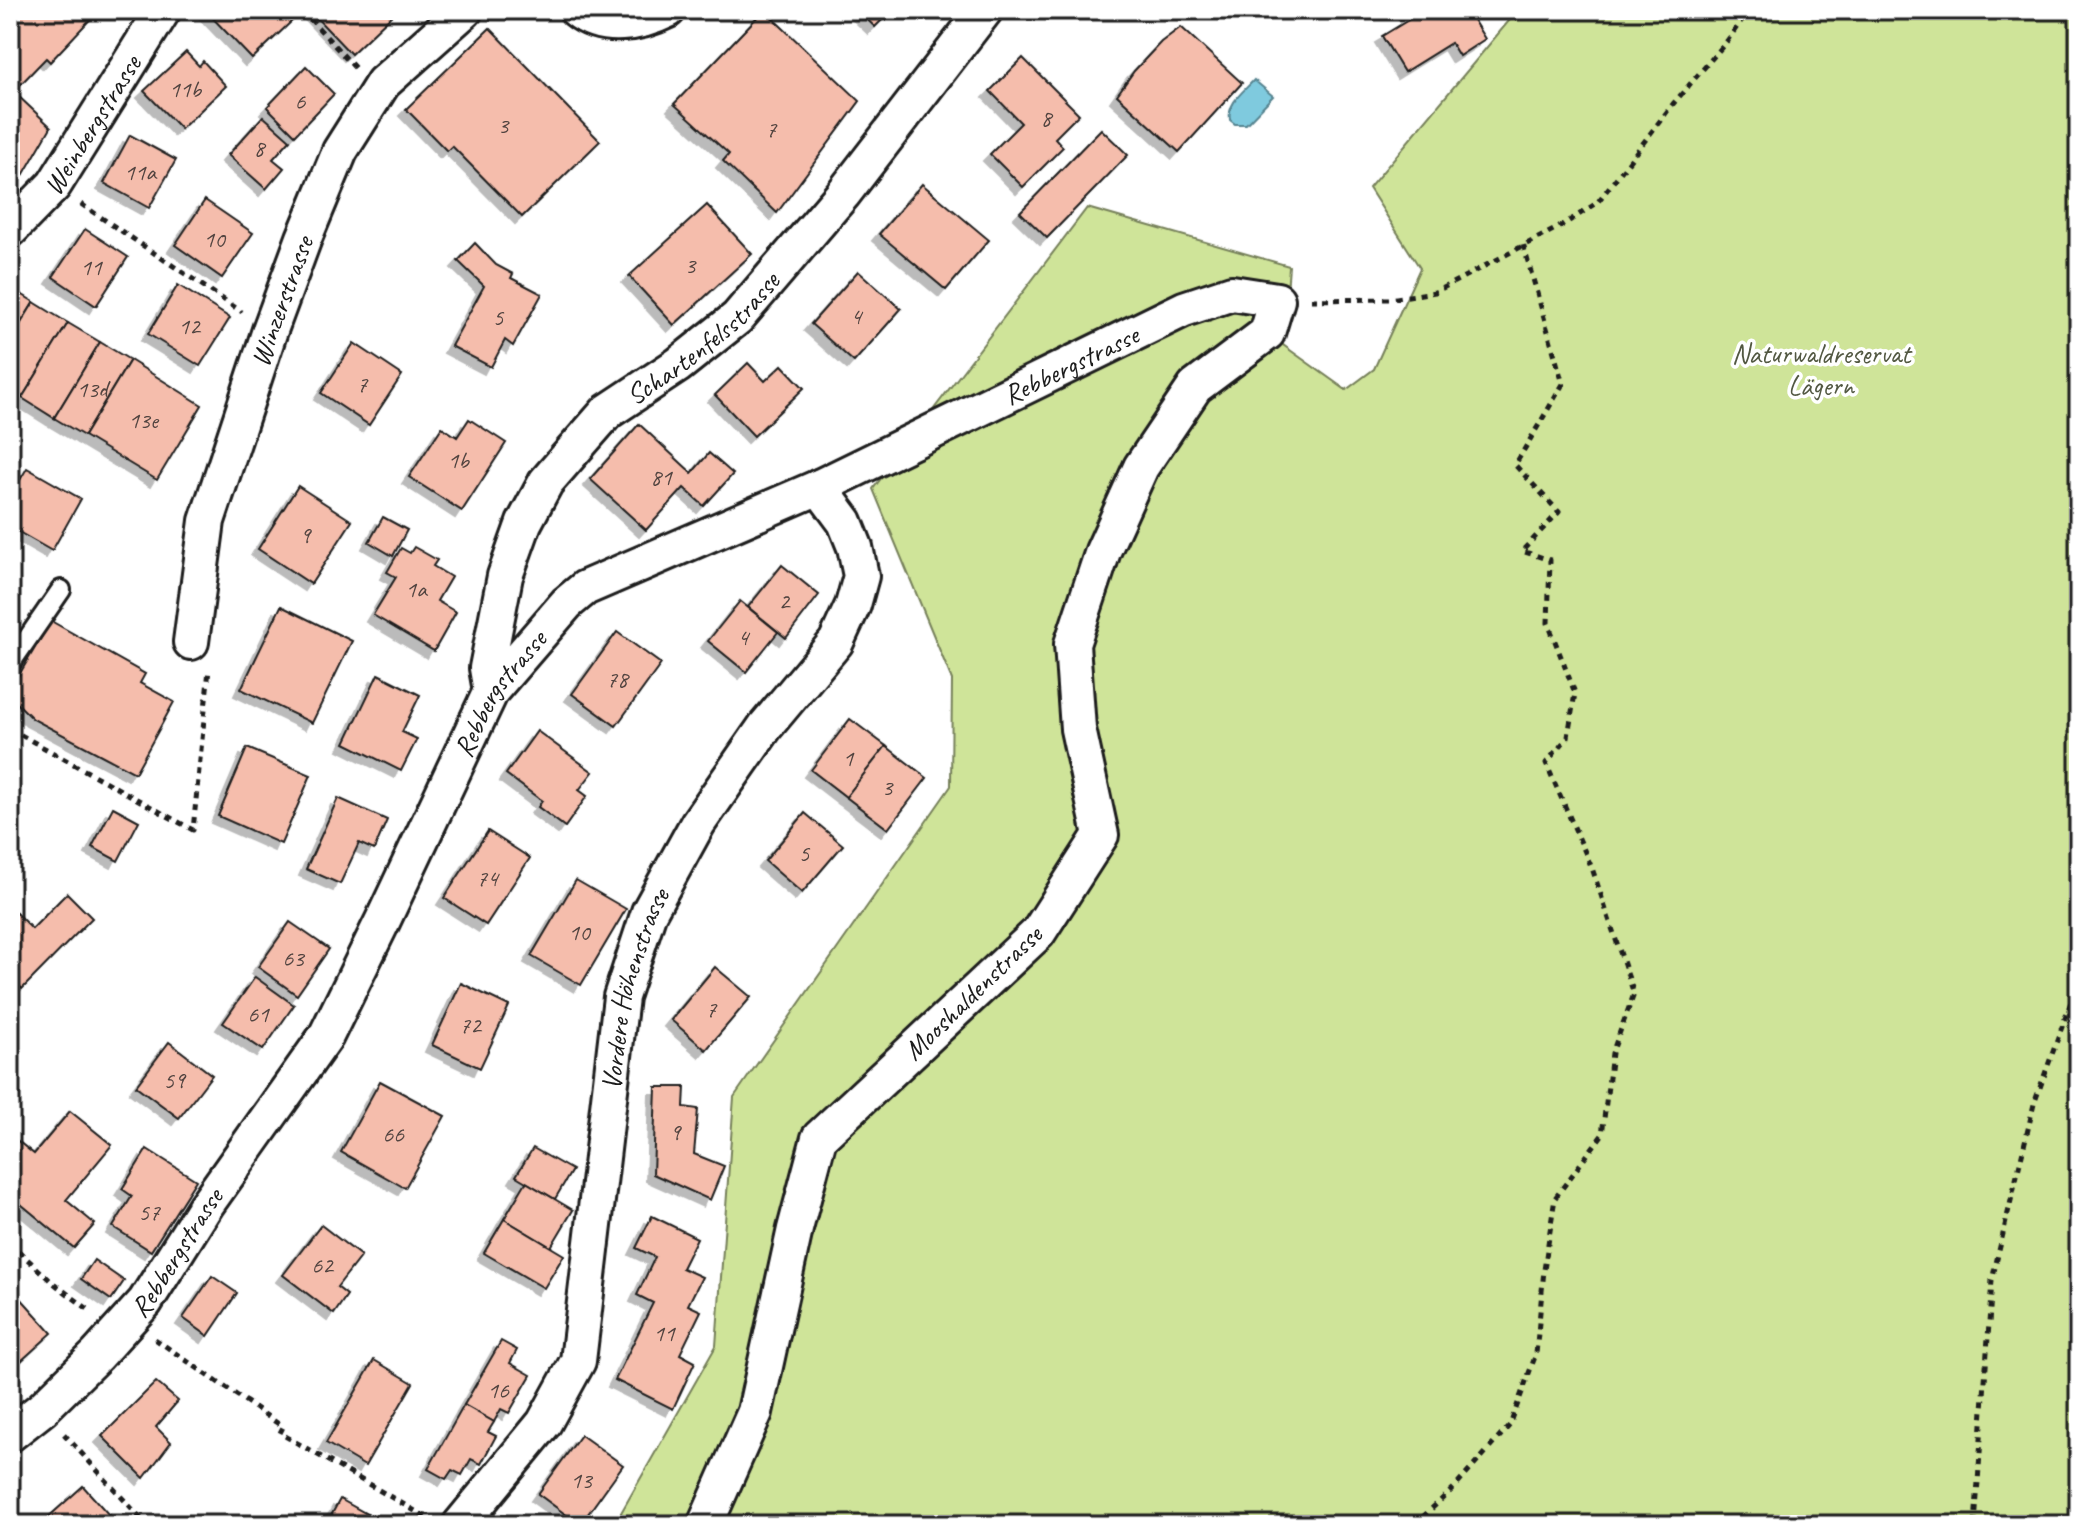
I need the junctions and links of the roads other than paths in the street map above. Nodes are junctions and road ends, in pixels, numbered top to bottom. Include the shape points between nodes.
1 (163, 10) edge
2 (465, 10) edge
3 (577, 10) edge
4 (668, 10) edge
5 (985, 10) edge
6 (10, 230) edge
7 (1277, 300) joint
8 (819, 487) junction
9 (61, 590) dead end
10 (191, 642) road end
11 (10, 664) edge
12 (491, 691) junction
13 (10, 1434) edge
14 (460, 1525) edge
15 (705, 1525) edge

1 - 6 street, Weinbergstrasse via 54,185
2 - 10 street, Winzerstrasse via 383,83 340,151 270,330 207,521
3 - 4 street via 609,23 637,22
5 - 12 street, Schartenfelsstrasse via 843,194 737,318 607,412 546,482 505,576 487,668
7 - 8 street, Rebbergstrasse via 1232,293 1184,309
7 - 15 street, Mooshaldenstrasse via 1267,333 1195,387 1141,467 1103,551 1072,644 1078,729 1101,835 1038,933 819,1138 755,1412
8 - 12 street, Rebbergstrasse via 585,588
8 - 14 street, Vordere Höhenstrasse via 845,522 855,547 861,576 853,605 836,642 765,727 698,823 649,912 621,997 578,1361 544,1423
9 - 11 lane
12 - 13 street, Rebbergstrasse via 326,1036 206,1205 145,1302 113,1319 42,1409

